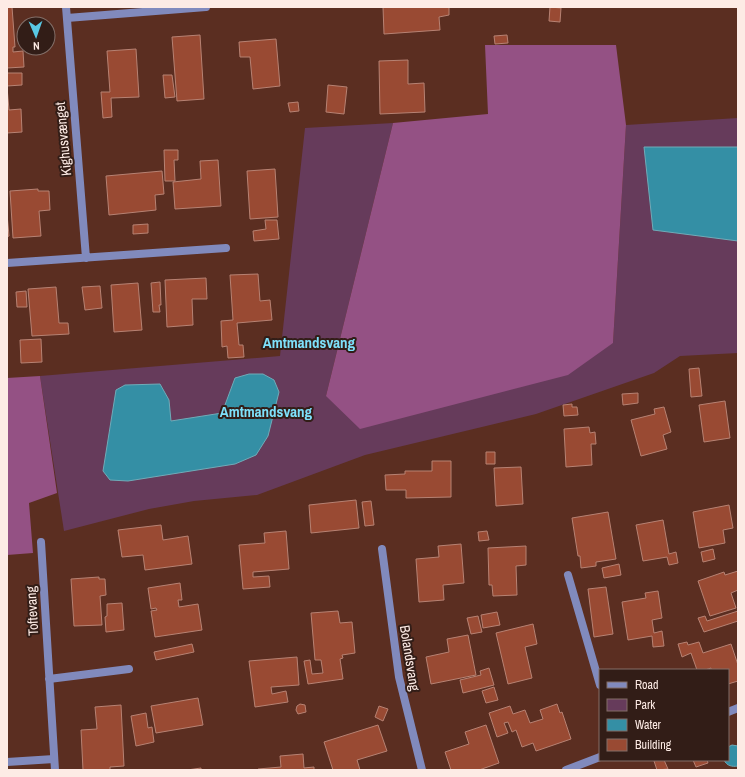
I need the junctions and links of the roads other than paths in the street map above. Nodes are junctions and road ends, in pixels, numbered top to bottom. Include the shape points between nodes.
1 (66, 7) edge
2 (206, 7) edge
3 (67, 18) junction
4 (226, 248) dead end
5 (86, 258) junction
6 (7, 263) edge
7 (41, 542) dead end
8 (382, 549) dead end
9 (568, 575) dead end
10 (129, 670) dead end
11 (49, 679) junction
12 (599, 682) edge
13 (599, 757) edge
14 (54, 759) junction
15 (7, 762) edge
16 (55, 770) edge
17 (422, 770) edge
18 (566, 770) edge

1 - 3 street, Kighusvænget
2 - 3 street
3 - 5 street, Kighusvænget
4 - 5 street
5 - 6 street
7 - 11 street, Toftevang
8 - 17 street, Bolandsvang via 399,677
9 - 12 street
10 - 11 street
11 - 14 street, Toftevang
13 - 18 street
14 - 15 street
14 - 16 street, Toftevang

